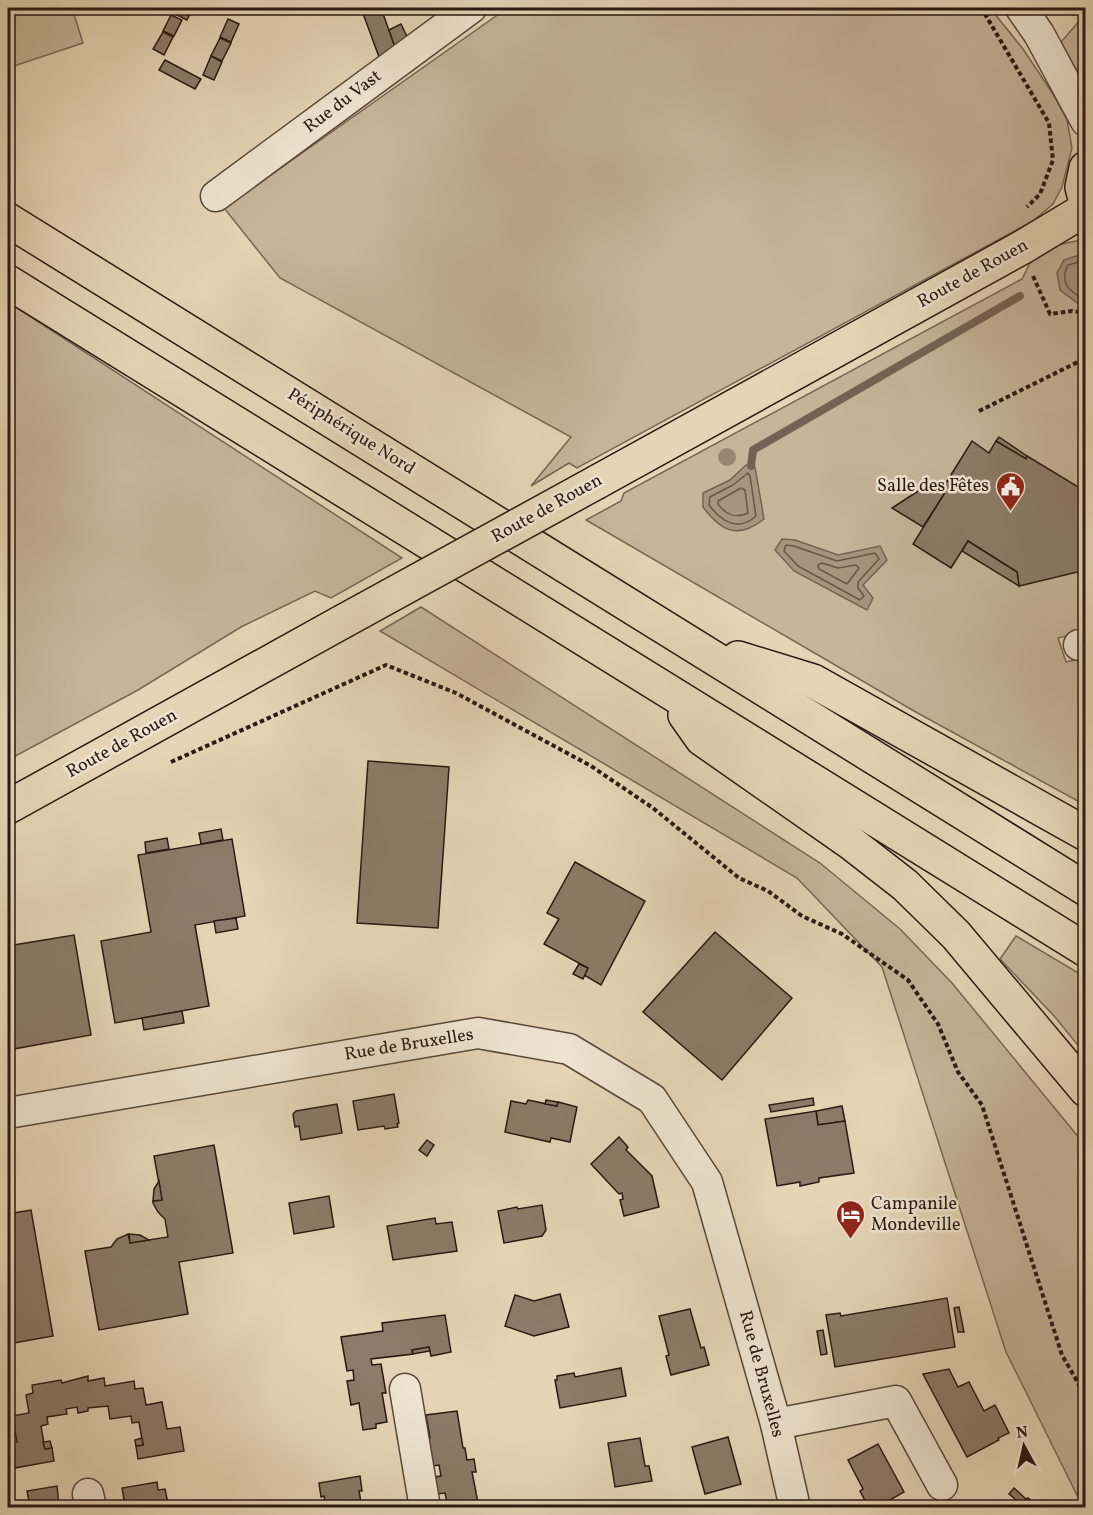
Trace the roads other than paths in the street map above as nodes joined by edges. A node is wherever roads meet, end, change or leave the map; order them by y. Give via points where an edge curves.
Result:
1 (471, 8) edge
2 (1021, 8) edge
3 (1086, 121) edge
4 (1086, 168) edge
5 (216, 196) dead end
6 (1086, 202) edge
7 (1086, 209) edge
8 (8, 220) edge
9 (8, 282) edge
10 (694, 645) junction
11 (668, 692) junction
12 (8, 807) edge
13 (1086, 834) edge
14 (1030, 853) junction
15 (1086, 869) edge
16 (1086, 889) edge
17 (1086, 950) edge
18 (1086, 1090) edge
19 (8, 1113) edge
20 (405, 1389) dead end
21 (776, 1424) junction
22 (942, 1485) dead end
23 (425, 1508) edge
24 (795, 1508) edge

1 - 5 street, Rue du Vast
2 - 3 street via 1040,34
4 - 6 main road via 1082,187
7 - 12 main road, Route de Rouen, bridge
8 - 10 main road, Périphérique Nord
9 - 11 main road
10 - 13 main road via 813,681
10 - 14 main road
11 - 17 main road
11 - 18 main road via 702,738 881,865 941,920
14 - 15 main road via 1069,859
14 - 16 main road
19 - 21 street, Rue de Bruxelles via 478,1033 569,1049 651,1099 707,1182
20 - 23 street
21 - 22 street via 896,1401
21 - 24 street, Rue de Bruxelles

